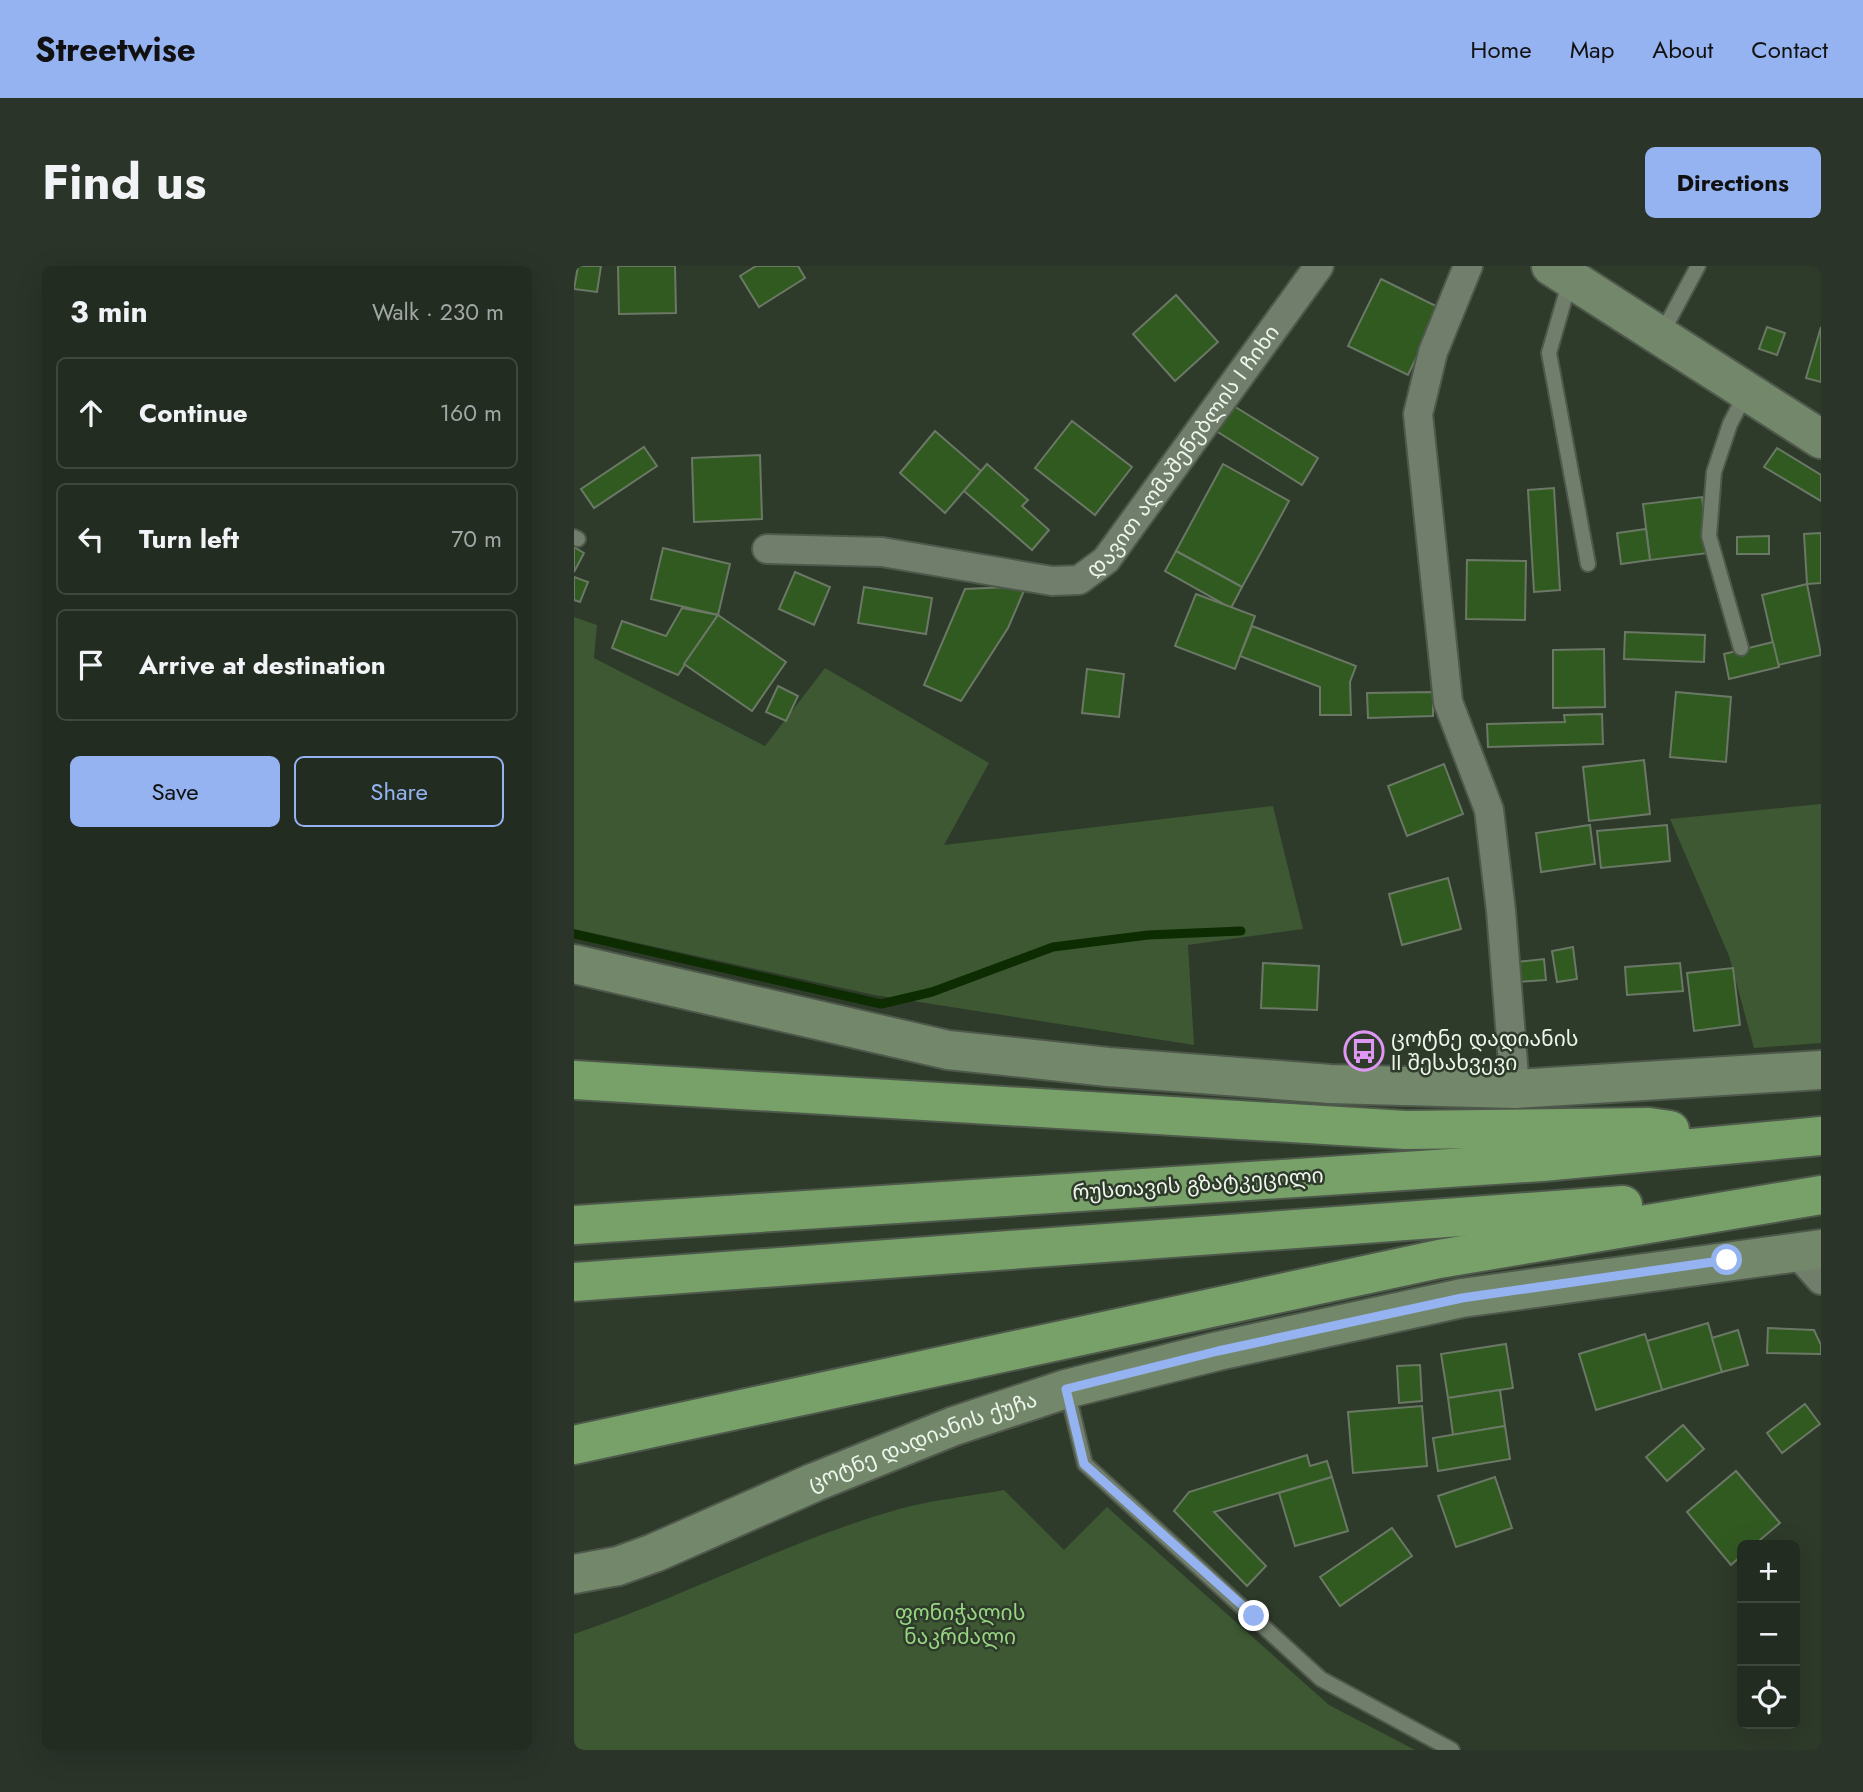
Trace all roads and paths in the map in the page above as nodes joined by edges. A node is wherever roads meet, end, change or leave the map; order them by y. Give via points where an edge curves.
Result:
1 (1319, 266) edge
2 (1468, 266) edge
3 (1698, 266) edge
4 (1560, 272) edge
5 (1661, 337) junction
6 (1746, 391) junction
7 (1821, 439) edge
8 (767, 549) dead end
9 (1588, 564) dead end
10 (1741, 648) dead end
11 (574, 964) edge
12 (1821, 1070) edge
13 (574, 1080) edge
14 (1514, 1088) junction
15 (1821, 1136) edge
16 (1759, 1141) junction
17 (1821, 1195) edge
18 (574, 1225) edge
19 (1808, 1250) edge
20 (1821, 1280) edge
21 (574, 1282) edge
22 (1066, 1389) junction
23 (574, 1445) edge
24 (574, 1574) edge
25 (1452, 1750) edge

1 - 8 street, დავით აღმაშენებლის I ჩიხი via 1106,560 1079,580 1052,581 882,552
2 - 14 street via 1433,352 1418,414 1448,702 1489,810
3 - 5 lane
4 - 5 street
4 - 9 lane via 1549,353
5 - 6 street
6 - 7 street
6 - 10 lane via 1714,472 1709,536
11 - 14 street via 948,1050 1330,1084
12 - 14 street
13 - 16 highway via 1406,1130 1649,1127
15 - 16 highway, რუსთავის გზატკეცილი
16 - 18 highway, რუსთავის გზატკეცილი via 1542,1162
17 - 21 highway via 1663,1202
17 - 23 highway via 1439,1259
19 - 20 street
19 - 22 street, ცოტნე დადიანის ქუჩა via 1462,1298
22 - 24 street, ცოტნე დადიანის ქუჩა via 954,1426 654,1553
22 - 25 lane via 1084,1464 1321,1679

